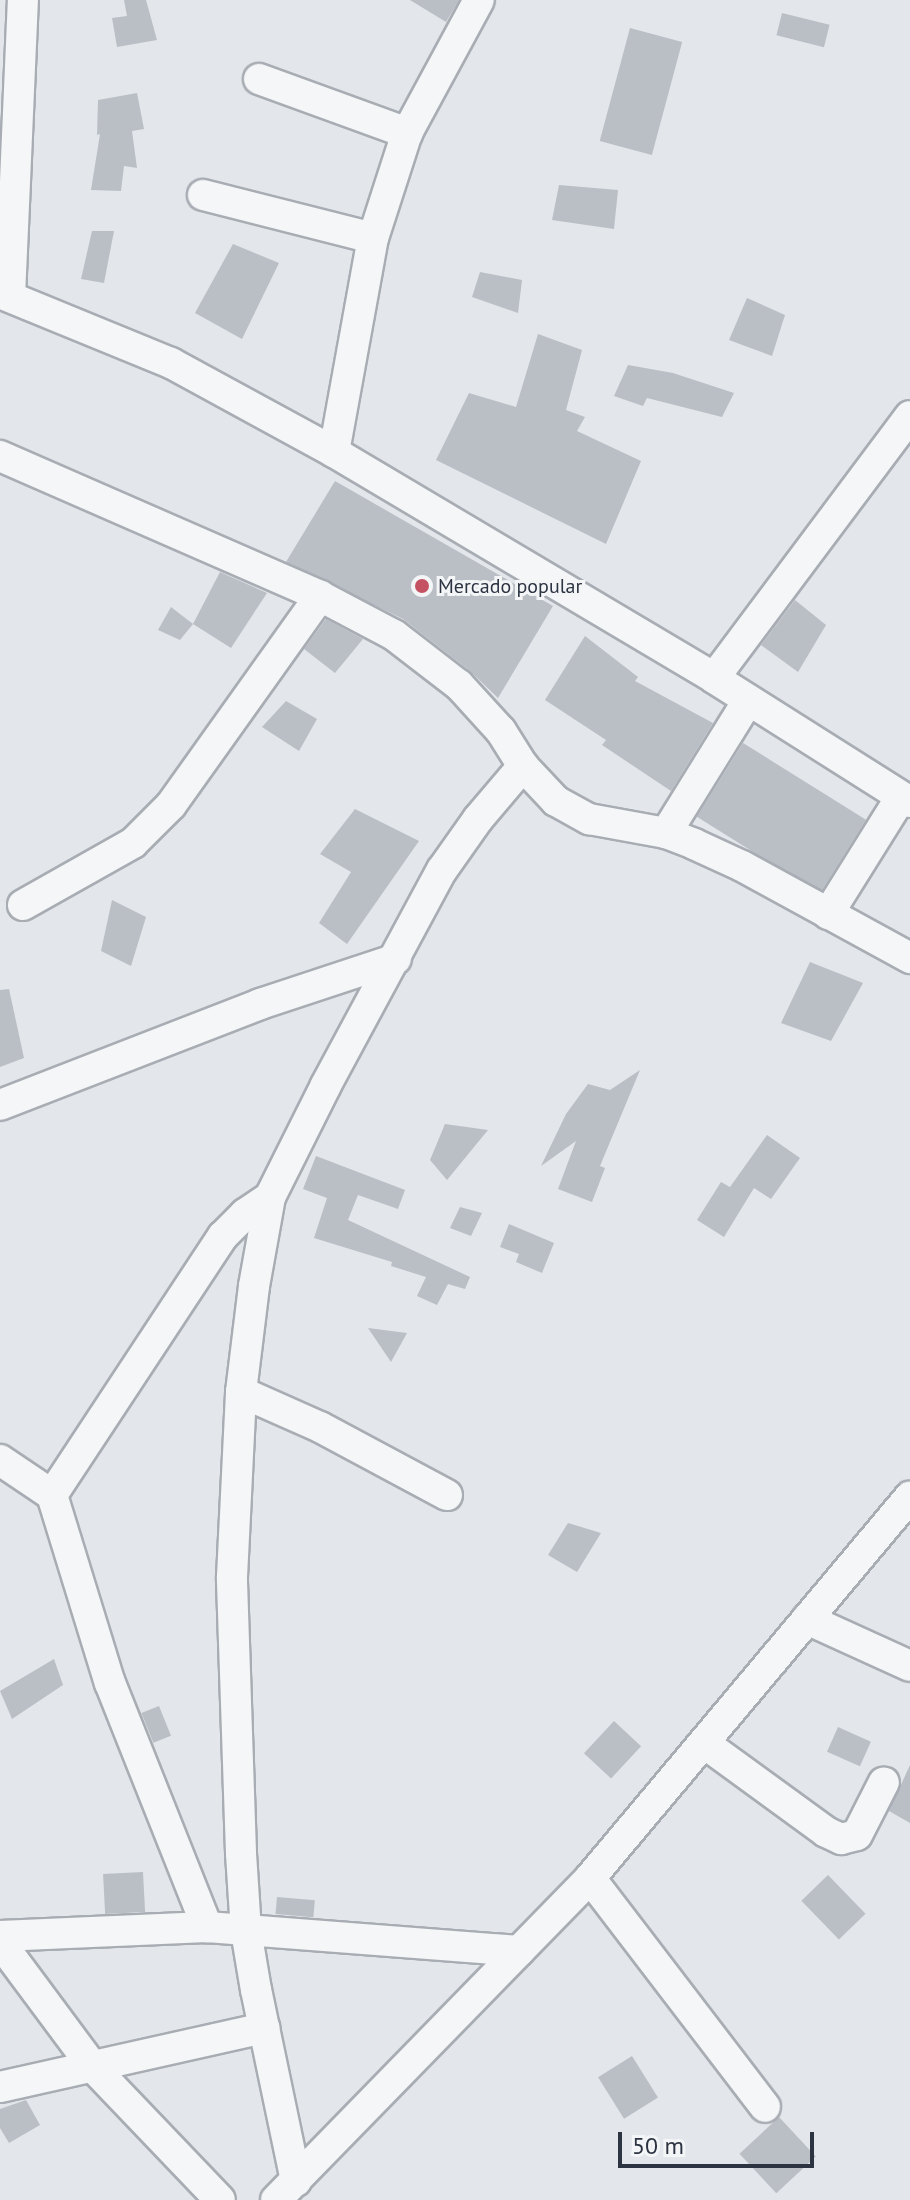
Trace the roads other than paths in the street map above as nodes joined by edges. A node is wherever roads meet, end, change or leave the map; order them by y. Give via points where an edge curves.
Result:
1 (23, 0) edge
2 (479, 0) edge
3 (259, 79) dead end
4 (407, 133) junction
5 (203, 195) dead end
6 (373, 238) junction
7 (5, 295) edge
8 (910, 416) edge
9 (334, 452) junction
10 (0, 456) edge
11 (320, 596) junction
12 (714, 678) junction
13 (748, 701) junction
14 (523, 766) junction
15 (906, 800) edge
16 (666, 833) junction
17 (23, 905) dead end
18 (828, 914) junction
19 (910, 958) edge
20 (396, 959) junction
21 (0, 1105) edge
22 (270, 1197) junction
23 (241, 1392) junction
24 (0, 1460) edge
25 (52, 1495) junction
26 (447, 1495) dead end
27 (910, 1497) edge
28 (807, 1619) junction
29 (910, 1666) edge
30 (704, 1743) junction
31 (884, 1782) dead end
32 (590, 1878) junction
33 (207, 1927) junction
34 (246, 1931) junction
35 (0, 1939) edge
36 (519, 1951) junction
37 (264, 2028) junction
38 (92, 2066) junction
39 (0, 2087) edge
40 (765, 2107) dead end
41 (281, 2195) edge
42 (220, 2200) edge

1 - 7 street
2 - 4 street
3 - 4 street
4 - 6 street
5 - 6 street
6 - 9 street
7 - 9 street via 171,363
8 - 12 street
9 - 12 street
10 - 11 street
11 - 14 street via 394,635 459,685 501,731
11 - 17 street via 171,805 133,843
12 - 13 street
13 - 15 street
13 - 16 street
14 - 16 street via 556,801 589,819
14 - 20 street via 442,870
15 - 18 street
16 - 18 street via 742,866
18 - 19 street
20 - 21 street via 260,1004
20 - 22 street
22 - 23 street
22 - 25 street via 223,1236
23 - 26 street via 320,1427
23 - 34 street via 232,1577
24 - 25 street
25 - 33 street via 110,1683
27 - 28 street
28 - 29 street
28 - 30 street
30 - 31 street via 841,1839 857,1835
30 - 32 street
32 - 36 street
32 - 40 street
33 - 34 street
33 - 35 street
34 - 36 street
34 - 37 street
35 - 38 street
36 - 41 street
37 - 38 street
37 - 41 street
38 - 39 street
38 - 42 street

